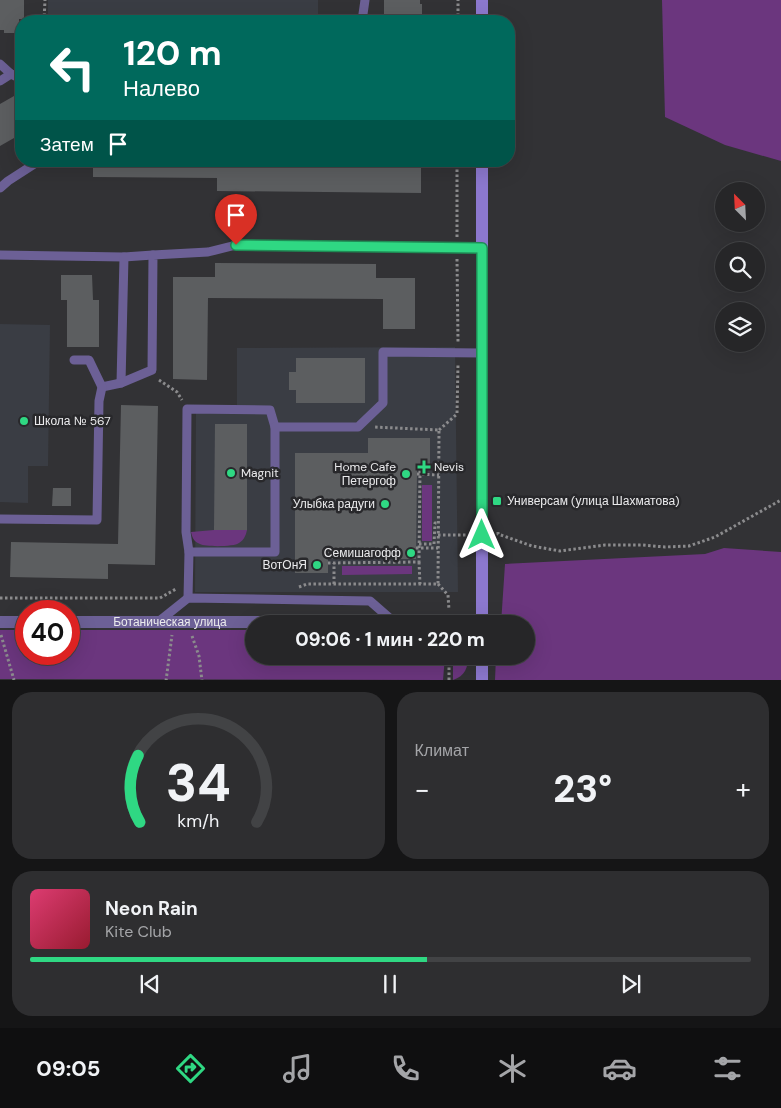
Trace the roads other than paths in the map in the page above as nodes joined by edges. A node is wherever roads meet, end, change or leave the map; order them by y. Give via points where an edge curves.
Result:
1 (365, 0) edge
2 (482, 0) edge
3 (363, 15) edge
4 (482, 15) edge
5 (0, 64) edge
6 (11, 74) junction
7 (15, 76) edge
8 (0, 81) edge
9 (30, 167) edge
10 (482, 167) edge
11 (0, 188) edge
12 (482, 248) junction
13 (153, 254) junction
14 (0, 256) edge
15 (124, 257) junction
16 (482, 353) junction
17 (74, 360) dead end
18 (121, 382) junction
19 (102, 388) junction
20 (275, 426) junction
21 (0, 520) edge
22 (190, 552) junction
23 (188, 598) junction
24 (386, 615) edge
25 (482, 615) edge
26 (0, 622) edge
27 (15, 622) edge
28 (80, 622) edge
29 (158, 622) junction
30 (245, 622) edge
31 (482, 665) edge
32 (482, 680) edge

1 - 3 lane
2 - 4 street
5 - 6 lane
6 - 7 lane
6 - 8 lane
9 - 11 lane
10 - 12 street
12 - 13 lane via 236,245 208,252
12 - 16 street
13 - 15 lane
13 - 18 lane via 152,370
14 - 15 lane
15 - 18 lane
16 - 20 lane via 383,352 383,403 358,427
16 - 25 street
17 - 19 lane via 89,360
18 - 19 lane
19 - 21 lane via 96,520
20 - 22 lane via 275,552
20 - 22 lane via 270,410 187,409 186,532
22 - 23 lane
23 - 24 lane via 370,601
23 - 29 lane
26 - 27 street
28 - 29 street, Ботаническая улица
29 - 30 street, Ботаническая улица
31 - 32 street

